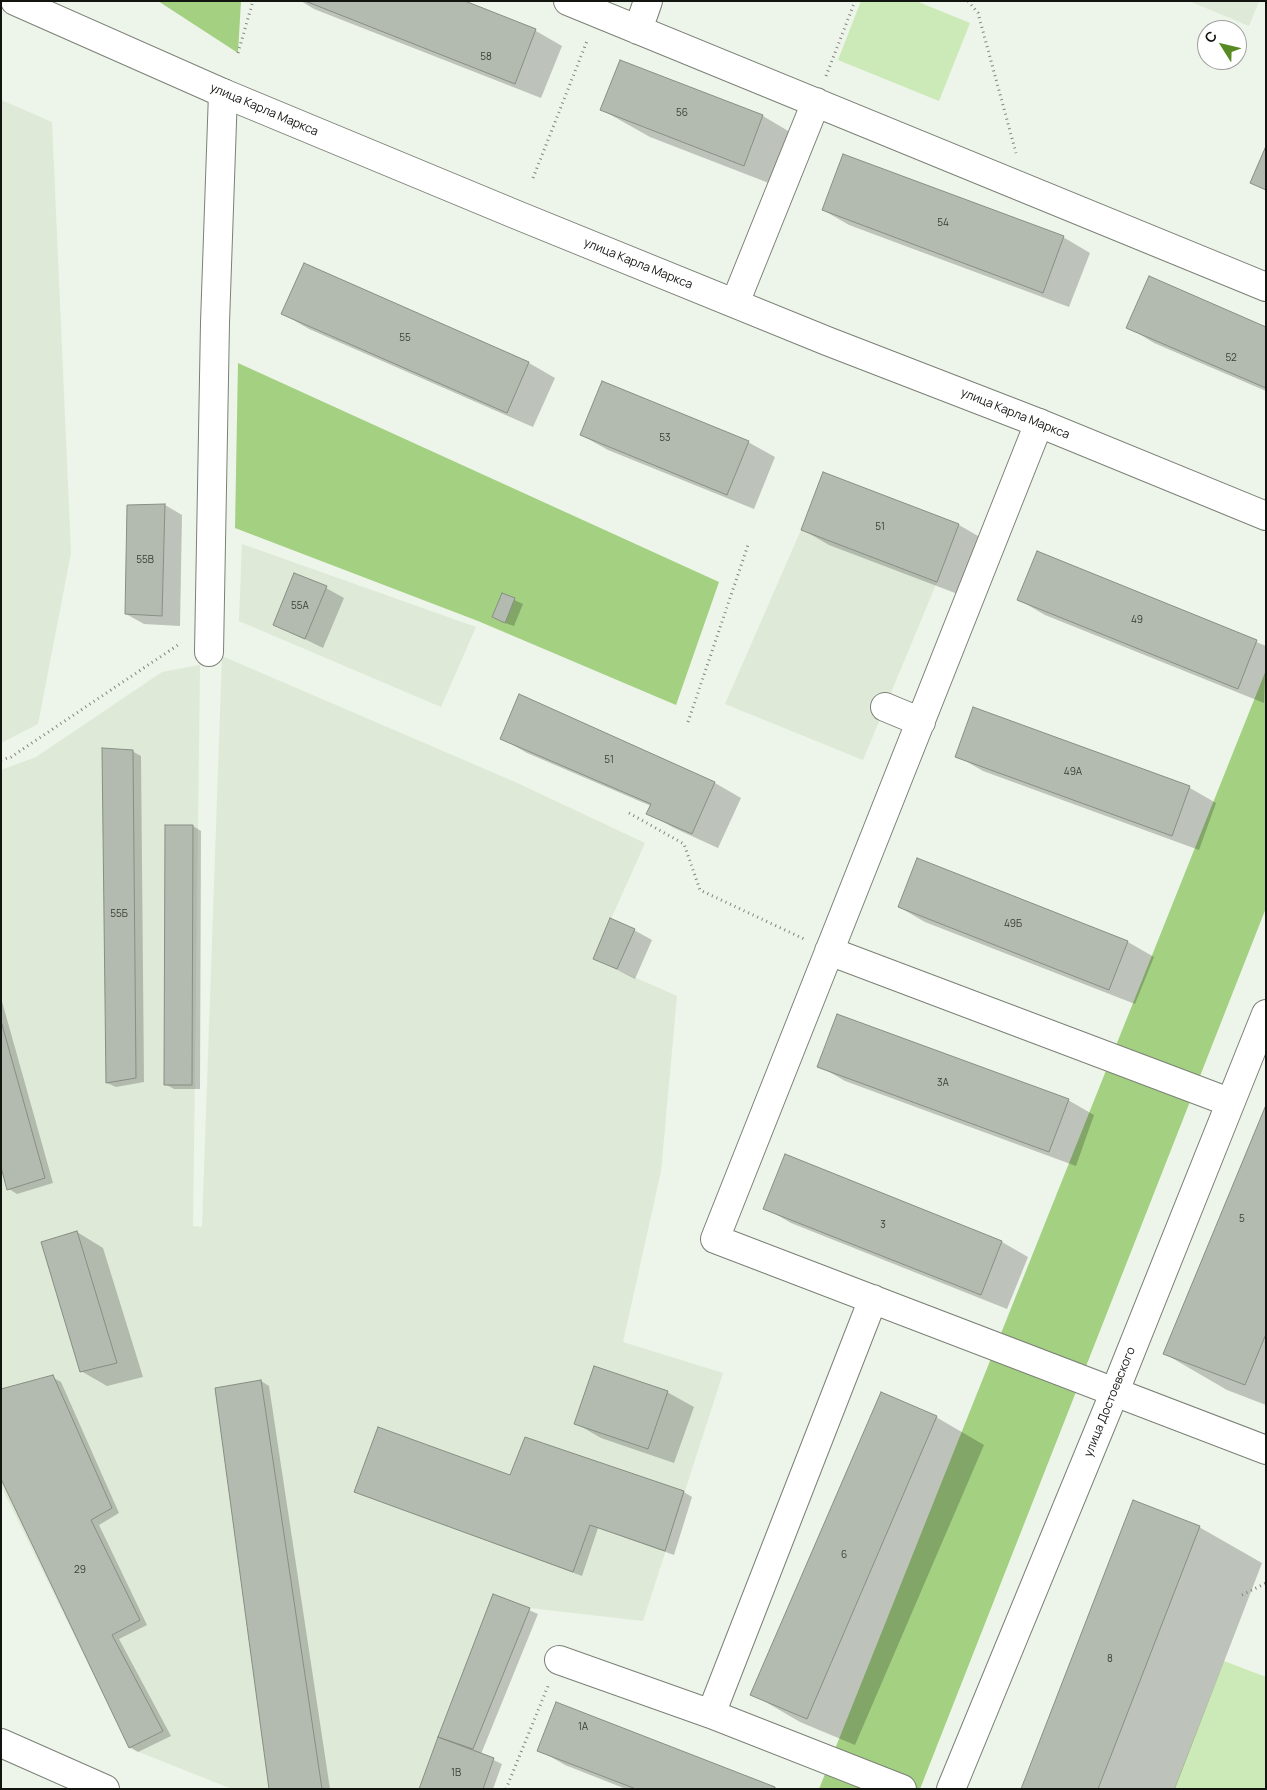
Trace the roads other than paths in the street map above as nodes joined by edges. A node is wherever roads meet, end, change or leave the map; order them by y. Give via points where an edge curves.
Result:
1 (15, 1) edge
2 (568, 1) edge
3 (648, 1) edge
4 (638, 30) junction
5 (223, 93) junction
6 (816, 102) junction
7 (1266, 286) edge
8 (735, 303) junction
9 (1040, 423) junction
10 (1266, 516) edge
11 (209, 652) dead end
12 (885, 707) dead end
13 (921, 722) junction
14 (829, 951) junction
15 (1266, 1014) edge
16 (1229, 1102) junction
17 (873, 1299) junction
18 (1115, 1391) junction
19 (1266, 1450) edge
20 (558, 1660) road end
21 (711, 1714) junction
22 (1, 1743) edge
23 (105, 1789) edge
24 (902, 1789) edge
25 (951, 1789) edge

1 - 5 main road, улица Карла Маркса
2 - 4 main road
3 - 4 main road
4 - 6 main road
5 - 8 main road, улица Карла Маркса
5 - 11 main road
6 - 7 main road
6 - 8 main road
8 - 9 main road, улица Карла Маркса
9 - 10 main road, улица Карла Маркса
9 - 13 main road
12 - 13 main road
13 - 14 main road
14 - 16 main road
14 - 17 main road via 715,1238
15 - 16 main road, улица Достоевского
16 - 18 main road, улица Достоевского
17 - 18 main road
17 - 21 main road
18 - 19 main road
18 - 25 main road, улица Достоевского
20 - 21 main road
21 - 24 main road
22 - 23 main road

